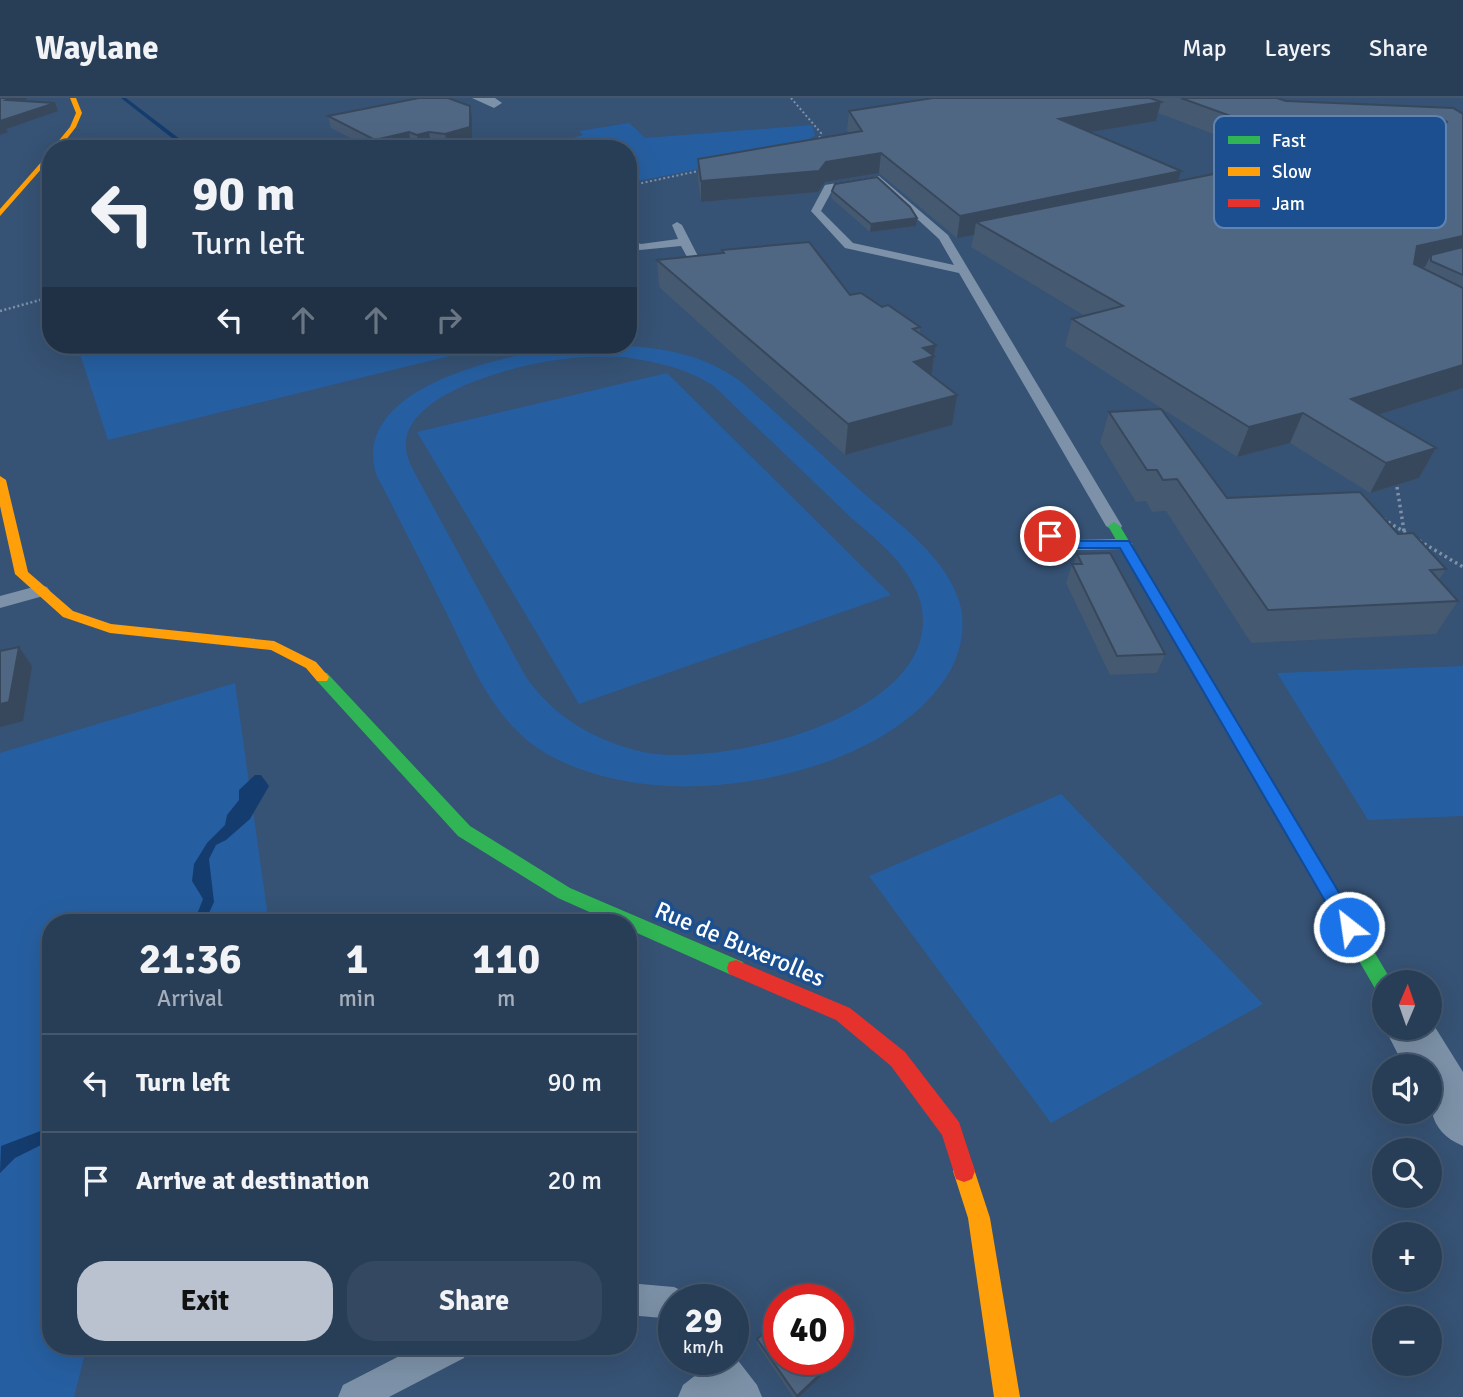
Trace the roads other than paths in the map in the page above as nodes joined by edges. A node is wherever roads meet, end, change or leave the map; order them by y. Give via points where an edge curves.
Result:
1 (73, 98) edge
2 (62, 140) edge
3 (42, 164) edge
4 (0, 215) edge
5 (677, 225) dead end
6 (685, 242) junction
7 (962, 243) edge
8 (637, 246) edge
9 (949, 246) junction
10 (695, 262) edge
11 (963, 270) junction
12 (0, 480) edge
13 (1114, 526) joint
14 (1050, 536) dead end
15 (1124, 544) junction
16 (41, 591) junction
17 (0, 602) edge
18 (612, 914) edge
19 (637, 925) edge
20 (1375, 970) edge
21 (1416, 1040) edge
22 (1463, 1120) edge
23 (637, 1300) edge
24 (658, 1302) edge
25 (435, 1355) edge
26 (730, 1377) edge
27 (355, 1397) edge
28 (695, 1397) edge
29 (1007, 1397) edge

1 - 2 street via 79,113
3 - 4 street
5 - 6 lane
6 - 8 lane
6 - 10 lane
7 - 9 lane
9 - 11 lane
9 - 11 lane via 879,179 829,187 816,211 849,246
11 - 13 lane
12 - 16 street, Rue de Buxerolles via 22,574
13 - 15 street
14 - 15 lane via 1071,545
15 - 20 street
16 - 17 lane
16 - 18 street, Rue de Buxerolles via 68,614 110,628 274,646 311,665 464,831 564,893
19 - 29 street, Rue de Buxerolles via 843,1014 898,1059 951,1129 979,1218
21 - 22 street
23 - 24 lane
25 - 27 lane
26 - 28 lane

